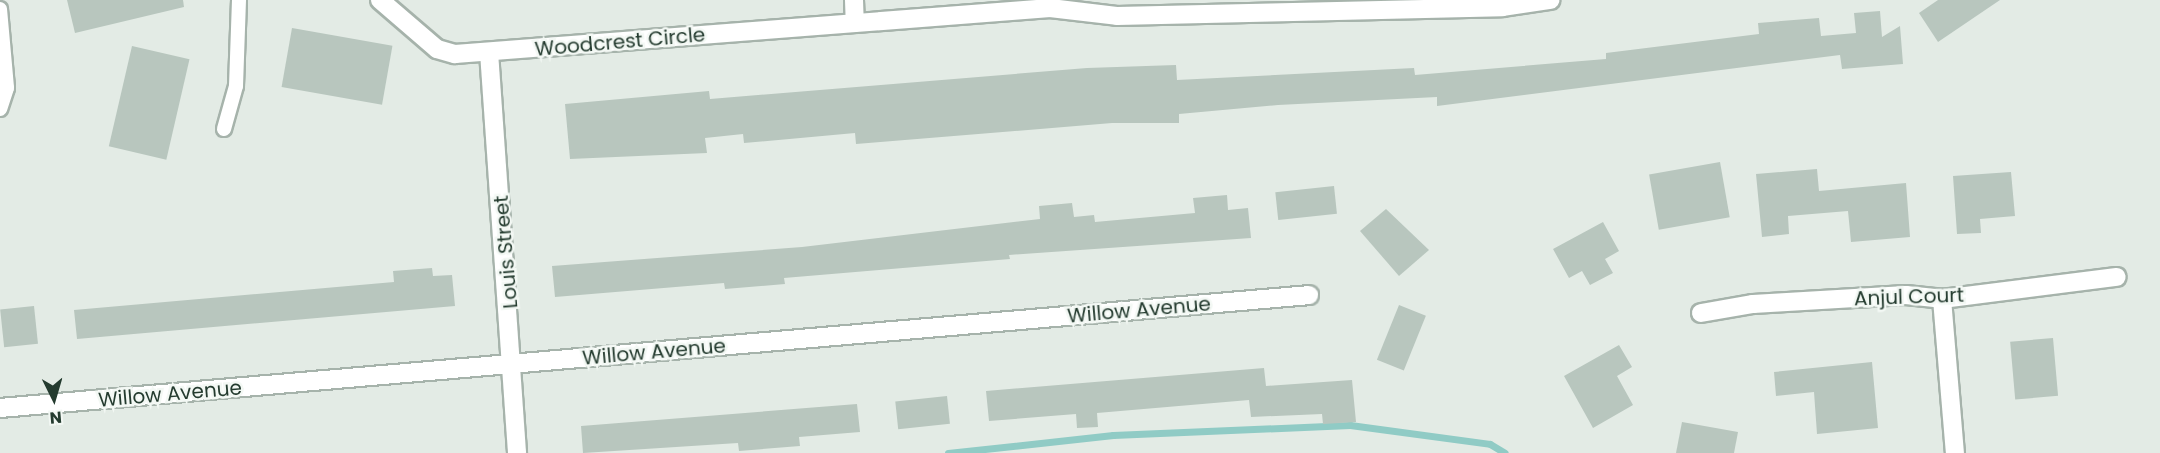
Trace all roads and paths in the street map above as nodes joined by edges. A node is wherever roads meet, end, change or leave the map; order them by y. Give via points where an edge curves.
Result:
1 (238, 0) edge
2 (380, 0) edge
3 (854, 0) edge
4 (1550, 0) edge
5 (1050, 4) edge
6 (0, 9) edge
7 (855, 23) junction
8 (489, 52) junction
9 (0, 109) edge
10 (224, 129) dead end
11 (2117, 277) dead end
12 (1309, 294) dead end
13 (1942, 299) junction
14 (1701, 313) dead end
15 (515, 365) junction
16 (0, 408) edge
17 (517, 453) edge
18 (1955, 453) edge

1 - 10 lane via 236,86
2 - 8 street, Woodcrest Circle via 437,49 455,54
3 - 7 street
4 - 5 street, Woodcrest Circle via 1502,7 1117,16
5 - 7 street, Woodcrest Circle
6 - 9 lane via 7,88
7 - 8 street, Woodcrest Circle
8 - 15 street, Louis Street
11 - 13 street, Anjul Court
12 - 15 street, Willow Avenue
13 - 14 street, Anjul Court via 1906,295 1753,304
13 - 18 street
15 - 16 street, Willow Avenue
15 - 17 street, Louis Street

